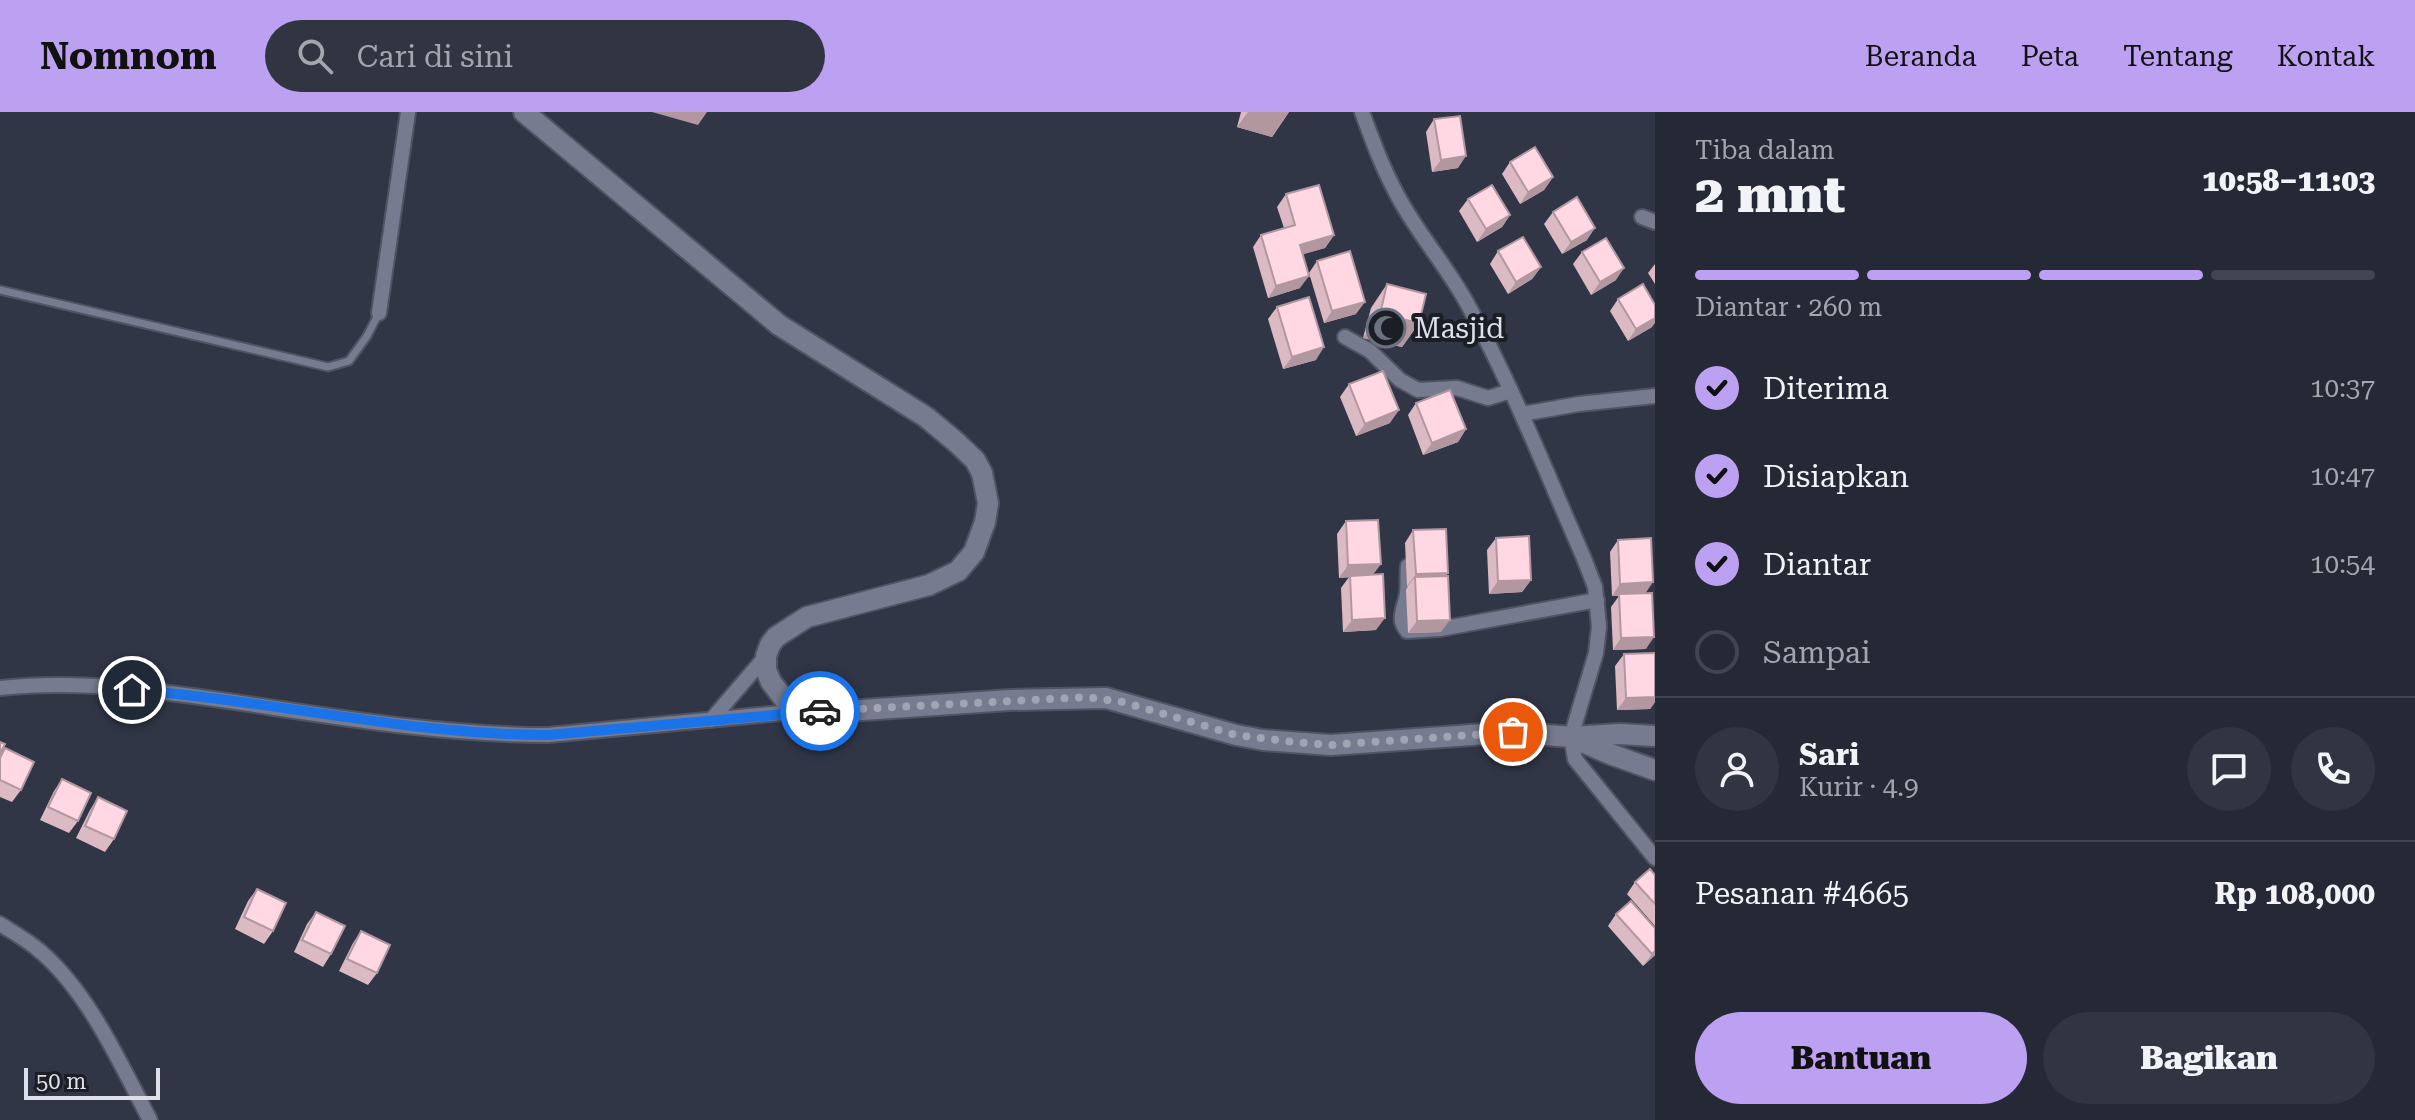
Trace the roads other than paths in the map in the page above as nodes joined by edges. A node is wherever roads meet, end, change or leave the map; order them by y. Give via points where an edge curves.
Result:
1 (408, 112) edge
2 (524, 112) edge
3 (1362, 112) edge
4 (0, 290) edge
5 (379, 313) joint
6 (1345, 337) dead end
7 (1511, 391) junction
8 (1655, 396) edge
9 (1522, 414) junction
10 (1409, 546) dead end
11 (1597, 600) junction
12 (766, 656) junction
13 (0, 688) edge
14 (803, 711) junction
15 (711, 720) junction
16 (1655, 736) edge
17 (1571, 737) junction
18 (1655, 770) edge
19 (1655, 858) edge
20 (0, 924) edge
21 (150, 1120) edge

1 - 5 street
2 - 12 street via 779,325 926,417 975,460 982,473 988,503 985,522 974,552 958,571 929,585 807,617 776,637
3 - 7 street via 1390,182 1449,271
4 - 5 lane via 328,367 349,361
6 - 7 street via 1418,390 1457,388 1488,398
7 - 9 street
8 - 9 street
9 - 11 street
10 - 11 street via 1400,615 1407,631
11 - 17 street via 1596,653
12 - 14 street via 771,682 788,704
12 - 15 street
13 - 15 street via 54,684 151,691 518,735
14 - 15 street
14 - 17 street via 1086,697 1278,741 1331,745 1513,732
16 - 17 street
17 - 18 street
17 - 19 street via 1580,768
20 - 21 street via 42,953 69,982

